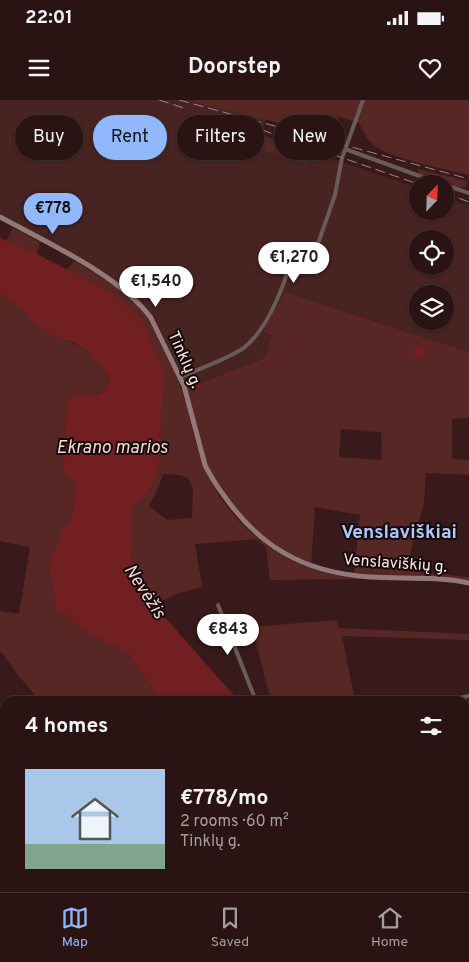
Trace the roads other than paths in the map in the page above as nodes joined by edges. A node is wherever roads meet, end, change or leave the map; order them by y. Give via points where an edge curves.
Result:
1 (363, 100) edge
2 (345, 149) joint
3 (341, 160) edge
4 (418, 175) edge
5 (454, 188) edge
6 (469, 193) edge
7 (0, 217) edge
8 (181, 377) junction
9 (200, 445) joint
10 (469, 583) edge
11 (218, 605) dead end
12 (254, 696) edge

1 - 2 street
2 - 4 street
3 - 8 street via 335,195 313,258 292,258 283,286 259,332 238,352
5 - 6 street
7 - 8 main road, Tinklų g. via 120,287 145,310
8 - 9 main road, Tinklų g.
9 - 10 main road, Venslaviškių g. via 205,465 218,489 250,527 291,558 322,570 345,574
11 - 12 street

